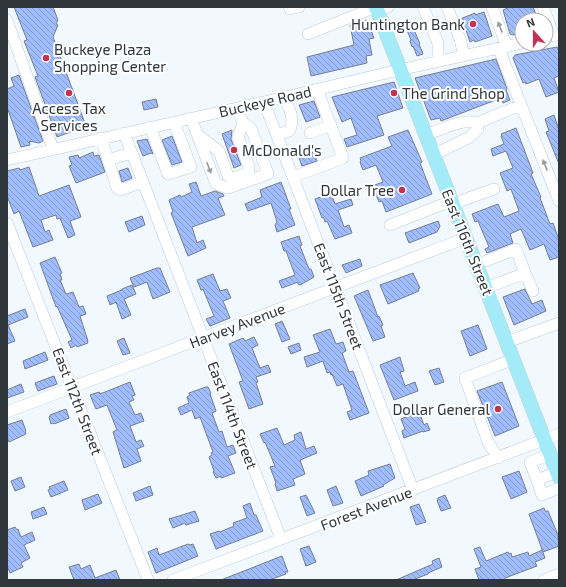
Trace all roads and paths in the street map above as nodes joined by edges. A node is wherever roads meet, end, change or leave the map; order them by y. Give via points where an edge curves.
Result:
1 (288, 7) edge
2 (299, 7) edge
3 (423, 7) edge
4 (492, 7) edge
5 (379, 8) edge
6 (449, 8) edge
7 (7, 20) edge
8 (308, 34) dead end
9 (514, 45) edge
10 (503, 48) junction
11 (464, 56) junction
12 (438, 61) junction
13 (400, 70) junction
14 (316, 89) junction
15 (284, 97) junction
16 (264, 102) junction
17 (521, 105) junction
18 (237, 108) junction
19 (191, 118) junction
20 (174, 122) junction
21 (243, 123) junction
22 (477, 123) junction
23 (330, 125) junction
24 (150, 127) junction
25 (124, 133) junction
26 (276, 133) junction
27 (310, 134) dead end
28 (197, 135) junction
29 (426, 135) junction
30 (101, 138) junction
31 (53, 149) junction
32 (131, 153) junction
33 (433, 155) junction
34 (7, 160) edge
35 (108, 160) junction
36 (293, 177) junction
37 (143, 182) junction
38 (494, 189) dead end
39 (559, 201) edge
40 (452, 203) junction
41 (7, 222) edge
42 (390, 225) dead end
43 (466, 238) junction
44 (486, 261) dead end
45 (525, 273) junction
46 (336, 288) junction
47 (486, 288) junction
48 (533, 291) dead end
49 (559, 323) edge
50 (204, 338) junction
51 (507, 342) junction
52 (514, 359) junction
53 (73, 388) junction
54 (7, 412) edge
55 (559, 434) edge
56 (545, 440) junction
57 (524, 448) junction
58 (550, 454) junction
59 (498, 458) junction
60 (530, 462) junction
61 (558, 474) edge
62 (537, 480) junction
63 (559, 488) edge
64 (413, 490) junction
65 (281, 540) junction
66 (559, 574) edge
67 (148, 580) edge
68 (173, 580) edge
69 (544, 580) edge

1 - 2 street
3 - 12 street via 438,43
10 -> 4 street
5 - 8 street
5 - 13 main road, East 116th Street
6 - 11 street
7 - 31 street
9 - 10 street, Buckeye Road
10 - 11 street, Buckeye Road
10 - 17 street
11 - 12 street, Buckeye Road
12 - 13 street, Buckeye Road
13 - 14 street, Buckeye Road
13 - 29 main road, East 116th Street
14 - 15 street, Buckeye Road
14 - 23 street
15 - 16 street, Buckeye Road
15 - 26 street via 293,120 292,127 290,131
16 - 18 street, Buckeye Road
16 - 26 street, East 115th Street
17 - 22 street
39 -> 17 street
18 - 19 street, Buckeye Road
18 - 21 street
19 - 20 street, Buckeye Road
19 - 28 street
20 - 24 street, Buckeye Road
20 - 24 street via 191,167 168,174
21 - 28 street via 238,137 249,168 248,173 233,178 228,176 219,152
28 -> 21 street via 216,184 228,188 268,174 251,128
22 - 29 street via 470,120
22 - 33 street via 478,129 470,137
23 - 27 street
23 - 36 street via 343,158
24 - 25 street, Buckeye Road
25 - 30 street, Buckeye Road
25 - 32 street, East 114th Street
26 - 36 street, East 115th Street
29 - 33 main road, East 116th Street
30 - 31 street, Buckeye Road
30 - 35 street
31 - 34 street, Buckeye Road
32 - 35 street
32 - 37 street, East 114th Street
33 - 40 main road, East 116th Street
35 - 37 street via 115,186 120,190
36 - 46 street, East 115th Street
37 - 50 street, East 114th Street
38 - 40 street
40 - 42 street
40 - 43 main road, East 116th Street
41 - 53 street, East 112th Street
43 - 46 street, Harvey Avenue
43 - 47 main road, East 116th Street
44 - 45 street via 516,250
45 - 47 street
45 - 48 street
46 - 50 street, Harvey Avenue
46 - 64 street, East 115th Street
47 - 51 main road, East 116th Street
49 - 51 street
50 - 53 street, Harvey Avenue
50 - 65 street, East 114th Street
51 - 52 main road, East 116th Street
52 - 56 main road, East 116th Street
52 - 59 street via 465,378 488,442
53 - 54 street, Harvey Avenue
53 - 67 street, East 112th Street
55 - 56 street, Forest Avenue
56 - 57 street, Forest Avenue
56 - 58 main road, East 116th Street
57 - 59 street, Forest Avenue
57 - 60 street
58 - 60 street
58 - 61 main road, East 116th Street
59 - 64 street, Forest Avenue
60 - 62 street
61 - 62 street
62 - 63 street via 542,495
64 - 65 street, Forest Avenue
65 - 68 street, Forest Avenue
66 - 69 street

